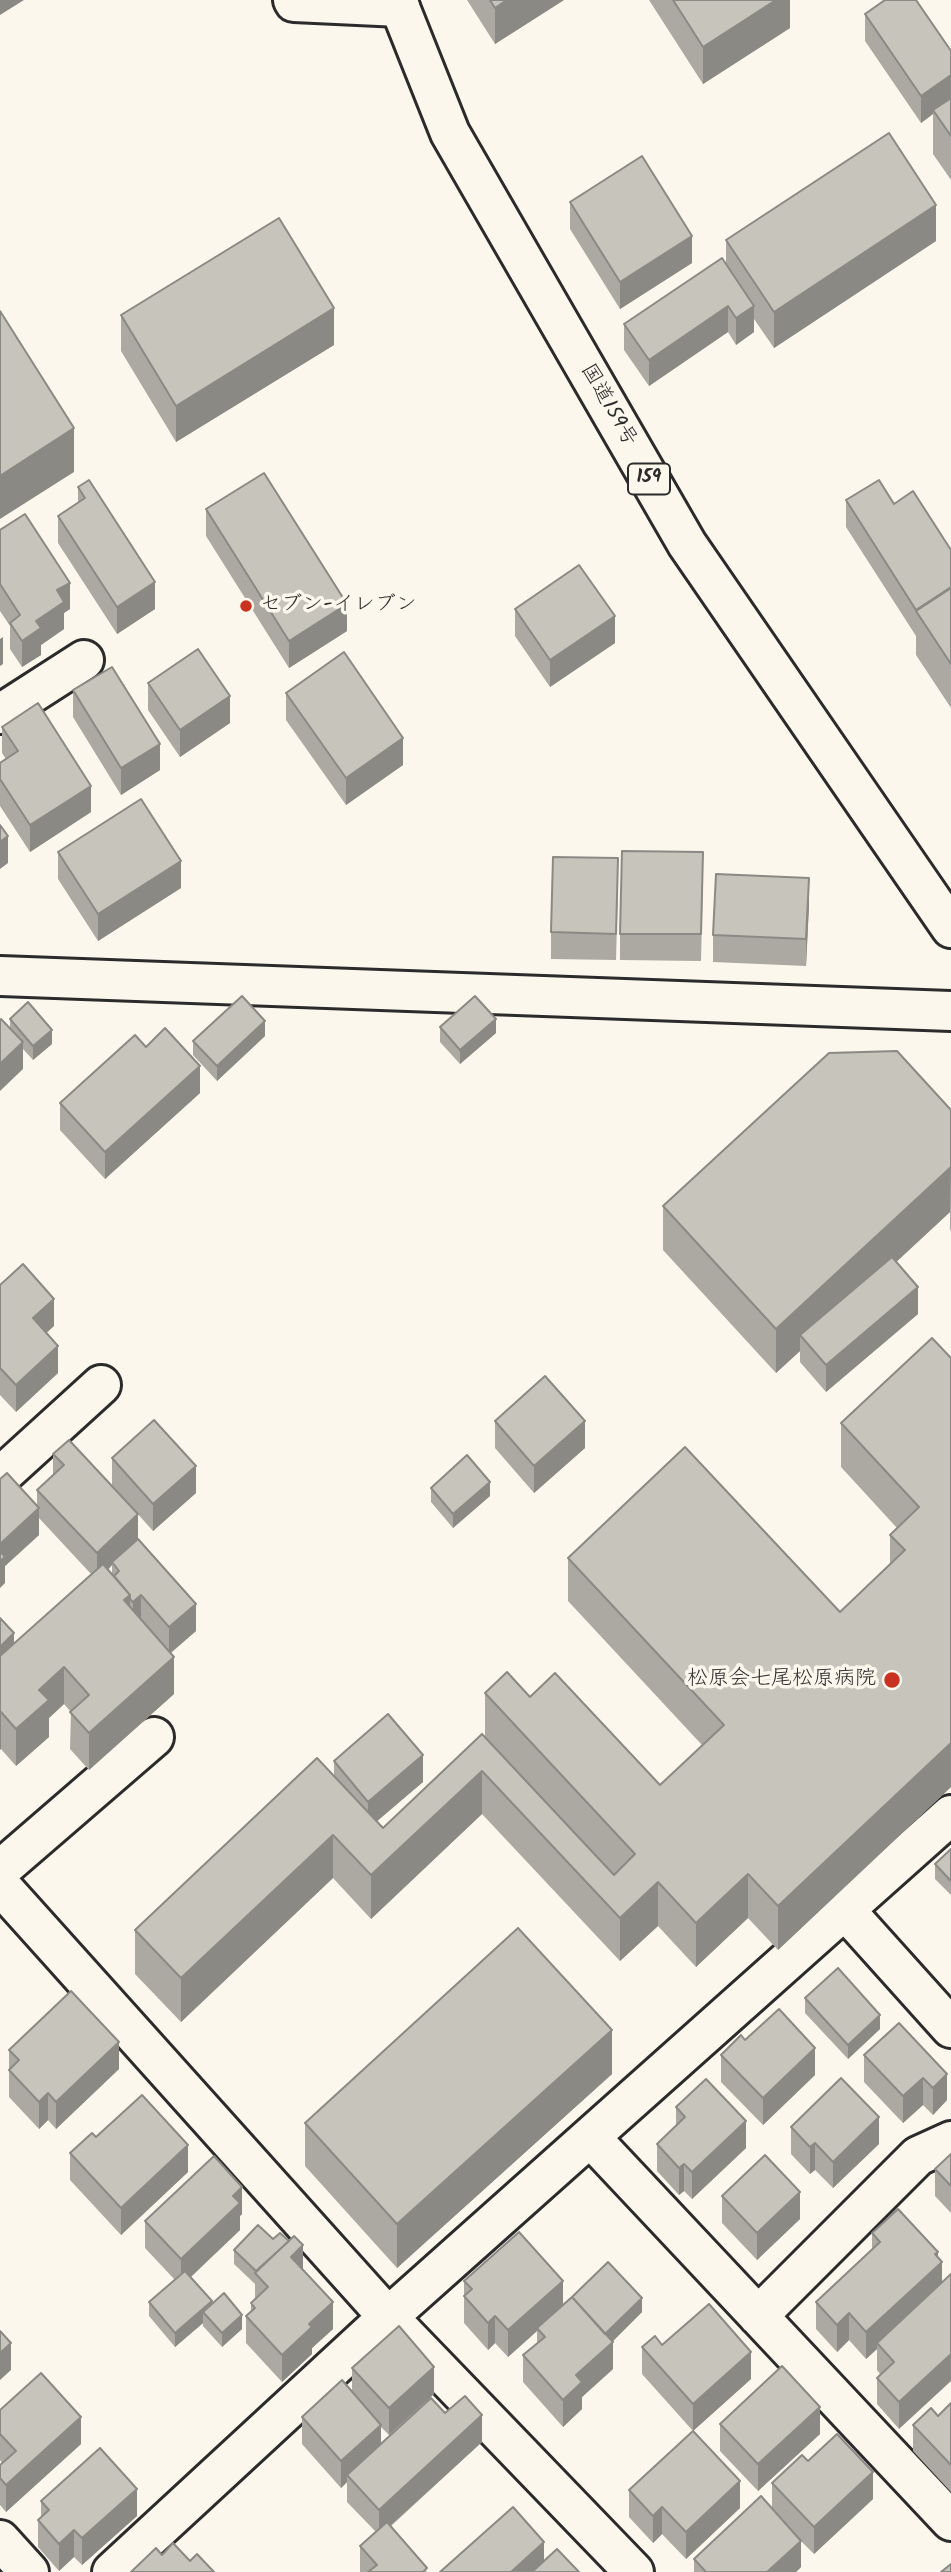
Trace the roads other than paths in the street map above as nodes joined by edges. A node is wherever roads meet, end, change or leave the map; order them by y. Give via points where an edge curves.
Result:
1 (293, 0) edge
2 (398, 3) edge
3 (84, 660) dead end
4 (0, 714) edge
5 (951, 928) edge
6 (0, 976) edge
7 (951, 1011) edge
8 (101, 1385) dead end
9 (0, 1477) edge
10 (154, 1737) dead end
11 (951, 1815) edge
12 (0, 1870) edge
13 (0, 1885) edge
14 (845, 1910) junction
15 (951, 2028) edge
16 (590, 2137) junction
17 (951, 2141) edge
18 (758, 2316) junction
19 (388, 2317) junction
20 (951, 2521) edge
21 (0, 2540) edge
22 (29, 2572) edge
23 (112, 2572) edge
24 (634, 2572) edge

1 - 2 main road
2 - 5 main road, 国道159号 / 159 via 450,133 687,544
3 - 4 main road
6 - 7 main road
8 - 9 main road
10 - 12 main road
11 - 14 main road
13 - 19 main road
14 - 15 main road
14 - 16 main road
16 - 18 main road
16 - 19 main road
17 - 18 main road via 918,2156
18 - 20 main road
19 - 23 main road
19 - 24 main road
21 - 22 main road

